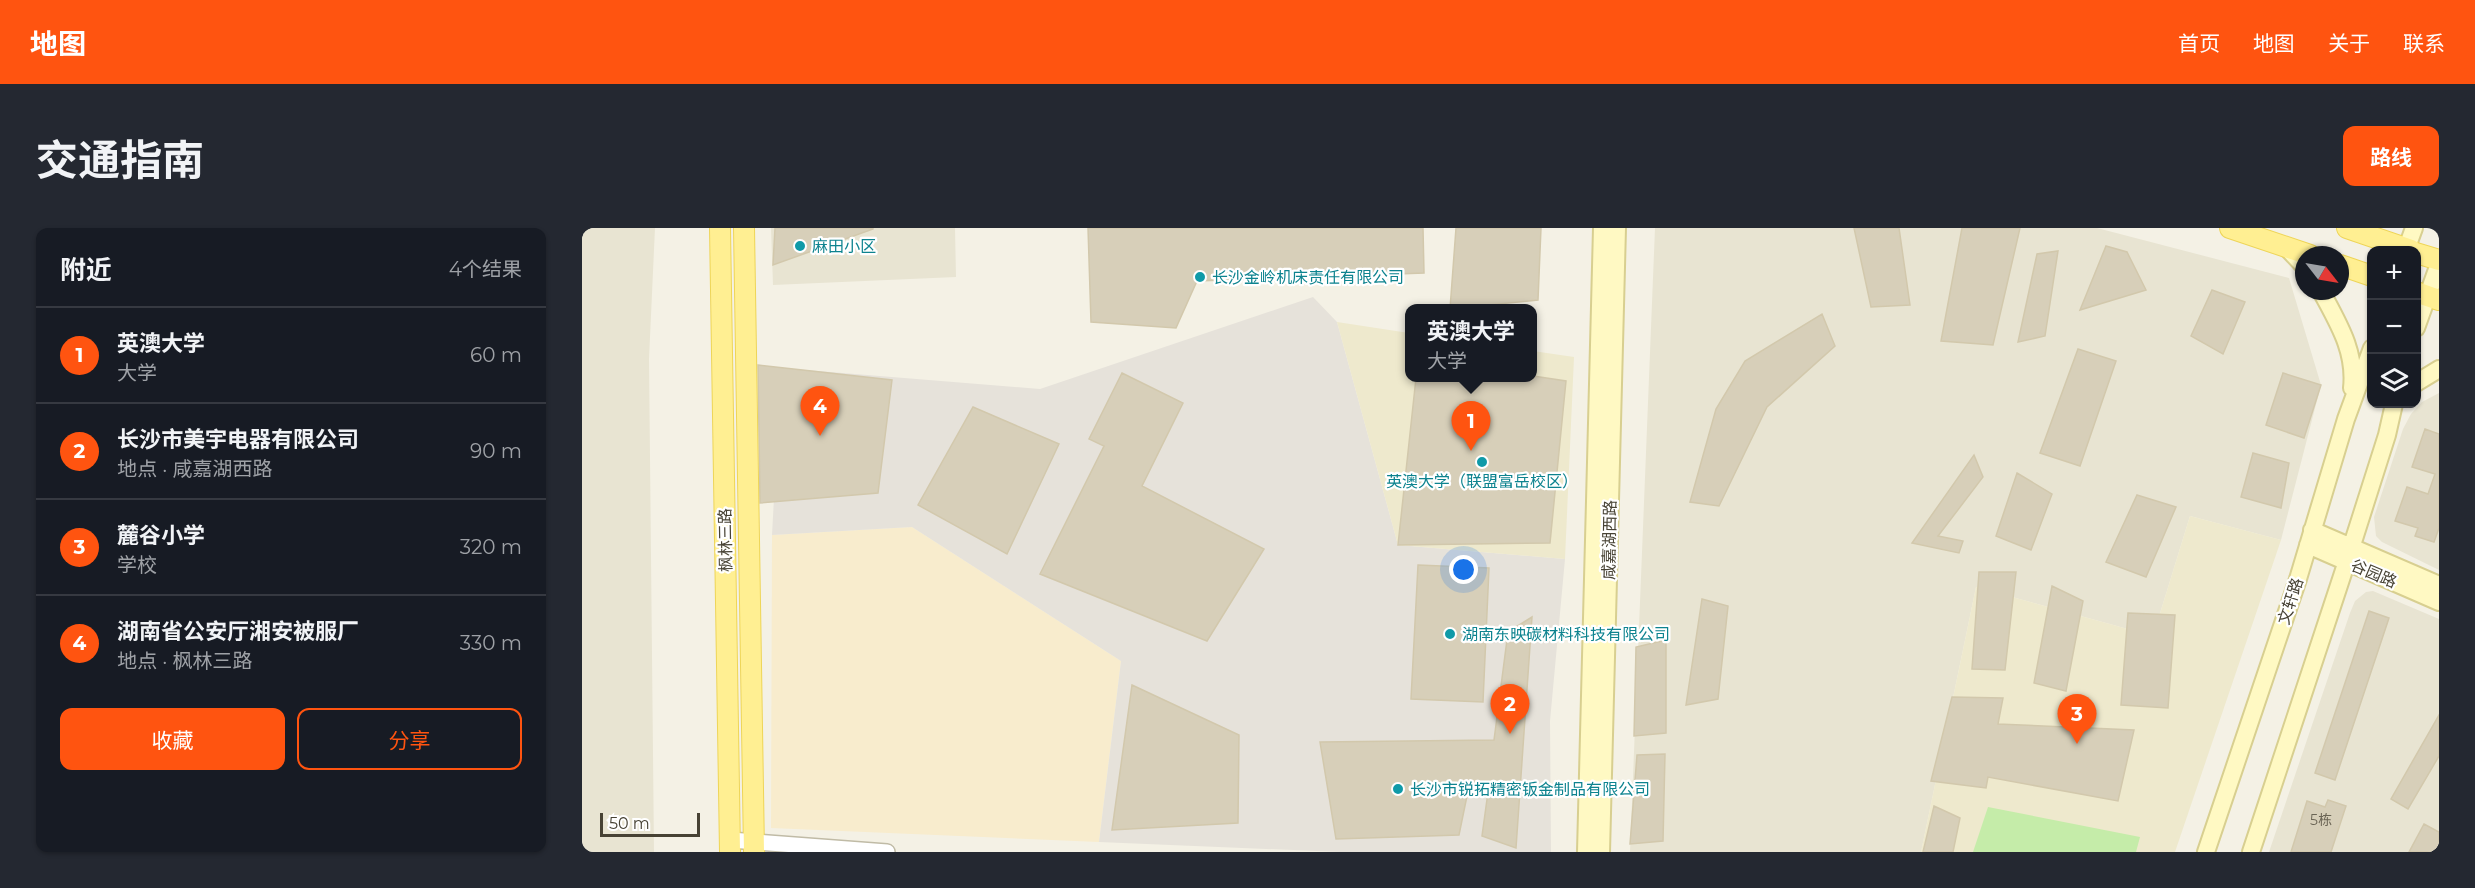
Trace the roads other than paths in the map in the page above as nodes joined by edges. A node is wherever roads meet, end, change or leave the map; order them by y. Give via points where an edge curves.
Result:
1 (720, 228) edge
2 (744, 228) edge
3 (1602, 228) edge
4 (1617, 228) edge
5 (2230, 228) edge
6 (2347, 228) edge
7 (2414, 228) edge
8 (2396, 246) edge
9 (2411, 246) edge
10 (2286, 247) junction
11 (2295, 250) edge
12 (2421, 255) edge
13 (2295, 256) edge
14 (2439, 262) edge
15 (2349, 268) edge
16 (2367, 274) edge
17 (2428, 296) edge
18 (2326, 300) edge
19 (2421, 315) edge
20 (2370, 354) edge
21 (2439, 369) edge
22 (2421, 380) edge
23 (2393, 408) edge
24 (2398, 408) edge
25 (2346, 419) junction
26 (2387, 435) junction
27 (2310, 538) junction
28 (2350, 554) junction
29 (2439, 585) edge
30 (2439, 602) edge
31 (730, 847) edge
32 (758, 849) edge
33 (887, 852) edge
34 (1586, 852) edge
35 (1601, 852) edge
36 (2206, 852) edge
37 (2251, 852) edge

1 - 31 main road, 枫林三路
2 - 32 main road, 枫林三路
3 - 34 main road, 咸嘉湖西路
4 - 35 main road, 咸嘉湖西路
5 - 10 main road
6 - 8 main road
7 - 9 main road
10 - 11 main road
10 - 13 main road
12 - 14 main road
14 - 17 main road
15 - 16 main road
17 - 19 main road
18 - 25 main road via 2351,353 2354,372
20 - 25 main road, 文轩路
21 - 22 main road
23 - 26 main road
24 - 26 main road
25 - 27 main road, 文轩路
26 - 28 main road
27 - 28 main road, 谷园路
27 - 36 main road, 文轩路
28 - 29 main road, 谷园路
28 - 30 main road, 谷园路
28 - 37 main road
31 - 32 street
32 - 33 street

